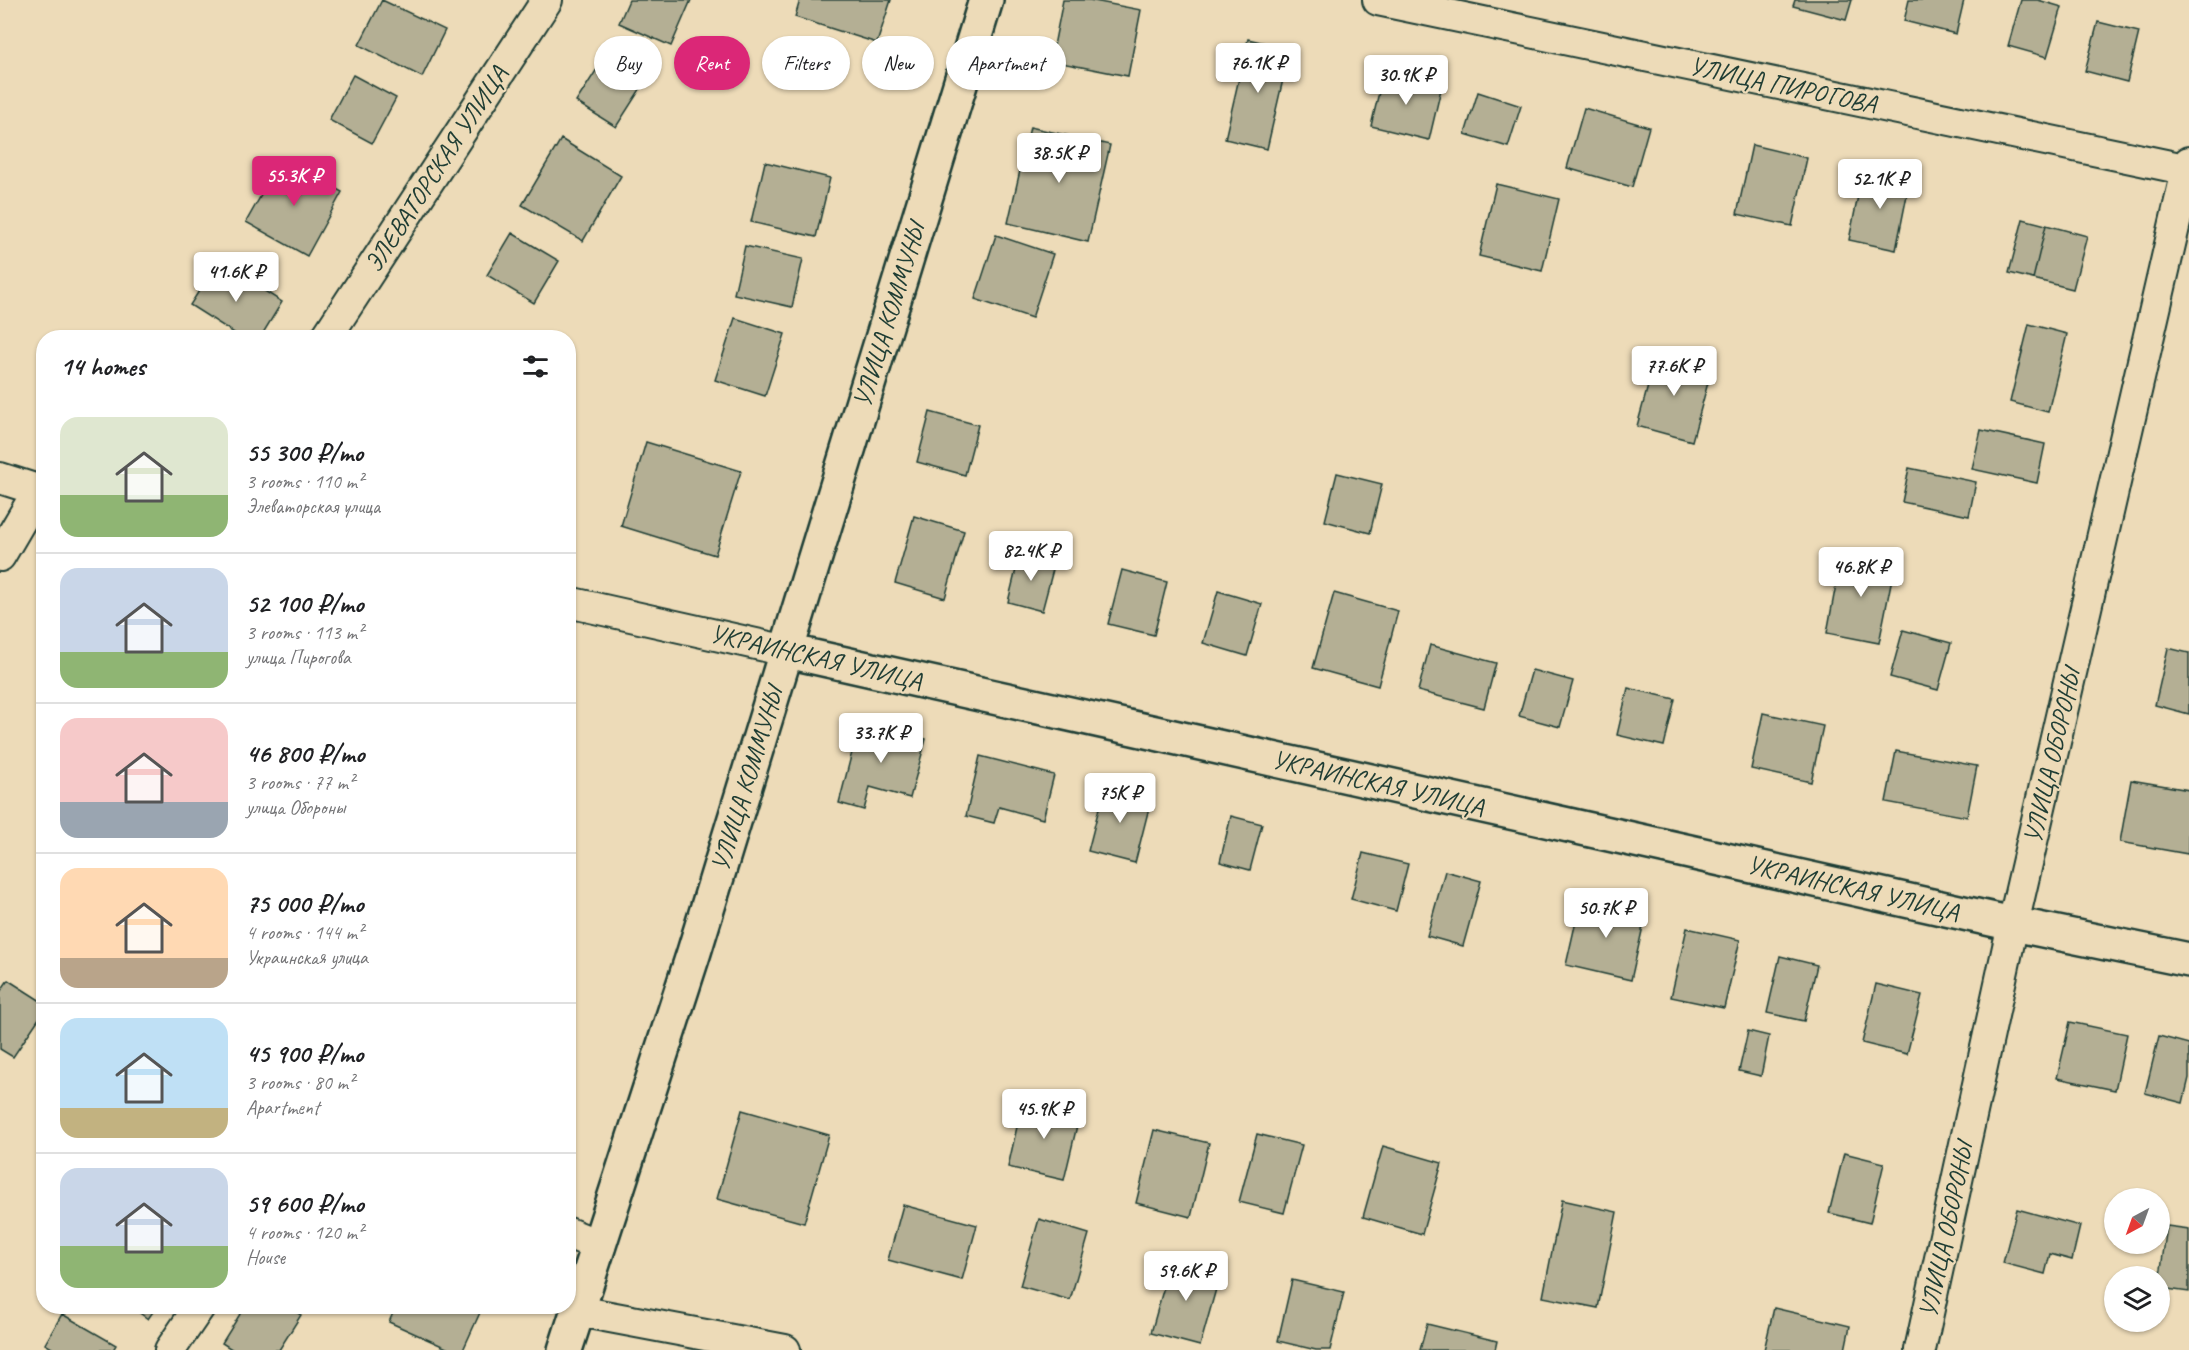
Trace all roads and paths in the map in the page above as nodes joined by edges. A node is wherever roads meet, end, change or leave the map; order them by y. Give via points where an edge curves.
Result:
1 (547, 0) edge
2 (986, 0) edge
3 (1378, 0) edge
4 (2188, 167) edge
5 (331, 330) edge
6 (0, 478) edge
7 (36, 490) edge
8 (36, 500) edge
9 (0, 556) edge
10 (576, 604) edge
11 (787, 651) junction
12 (2013, 924) junction
13 (2189, 960) edge
14 (576, 1236) edge
15 (600, 1246) junction
16 (578, 1311) junction
17 (195, 1314) edge
18 (170, 1350) edge
19 (565, 1350) edge
20 (785, 1350) edge
21 (1920, 1350) edge

1 - 5 street, ЭЛЕВАТОРСКАЯ УЛИЦА
2 - 11 street, УЛИЦА КОММУНЫ
3 - 4 street, УЛИЦА ПИРОГОВА
4 - 12 street, УЛИЦА ОБОРОНЫ
6 - 7 street
8 - 9 street
10 - 11 street, УКРАИНСКАЯ УЛИЦА
11 - 12 street, УКРАИНСКАЯ УЛИЦА
11 - 15 street, УЛИЦА КОММУНЫ
12 - 13 street, УКРАИНСКАЯ УЛИЦА
12 - 21 street, УЛИЦА ОБОРОНЫ
14 - 15 street
15 - 16 street, УЛИЦА КОММУНЫ
16 - 19 street, УЛИЦА КОММУНЫ
16 - 20 street
17 - 18 street

